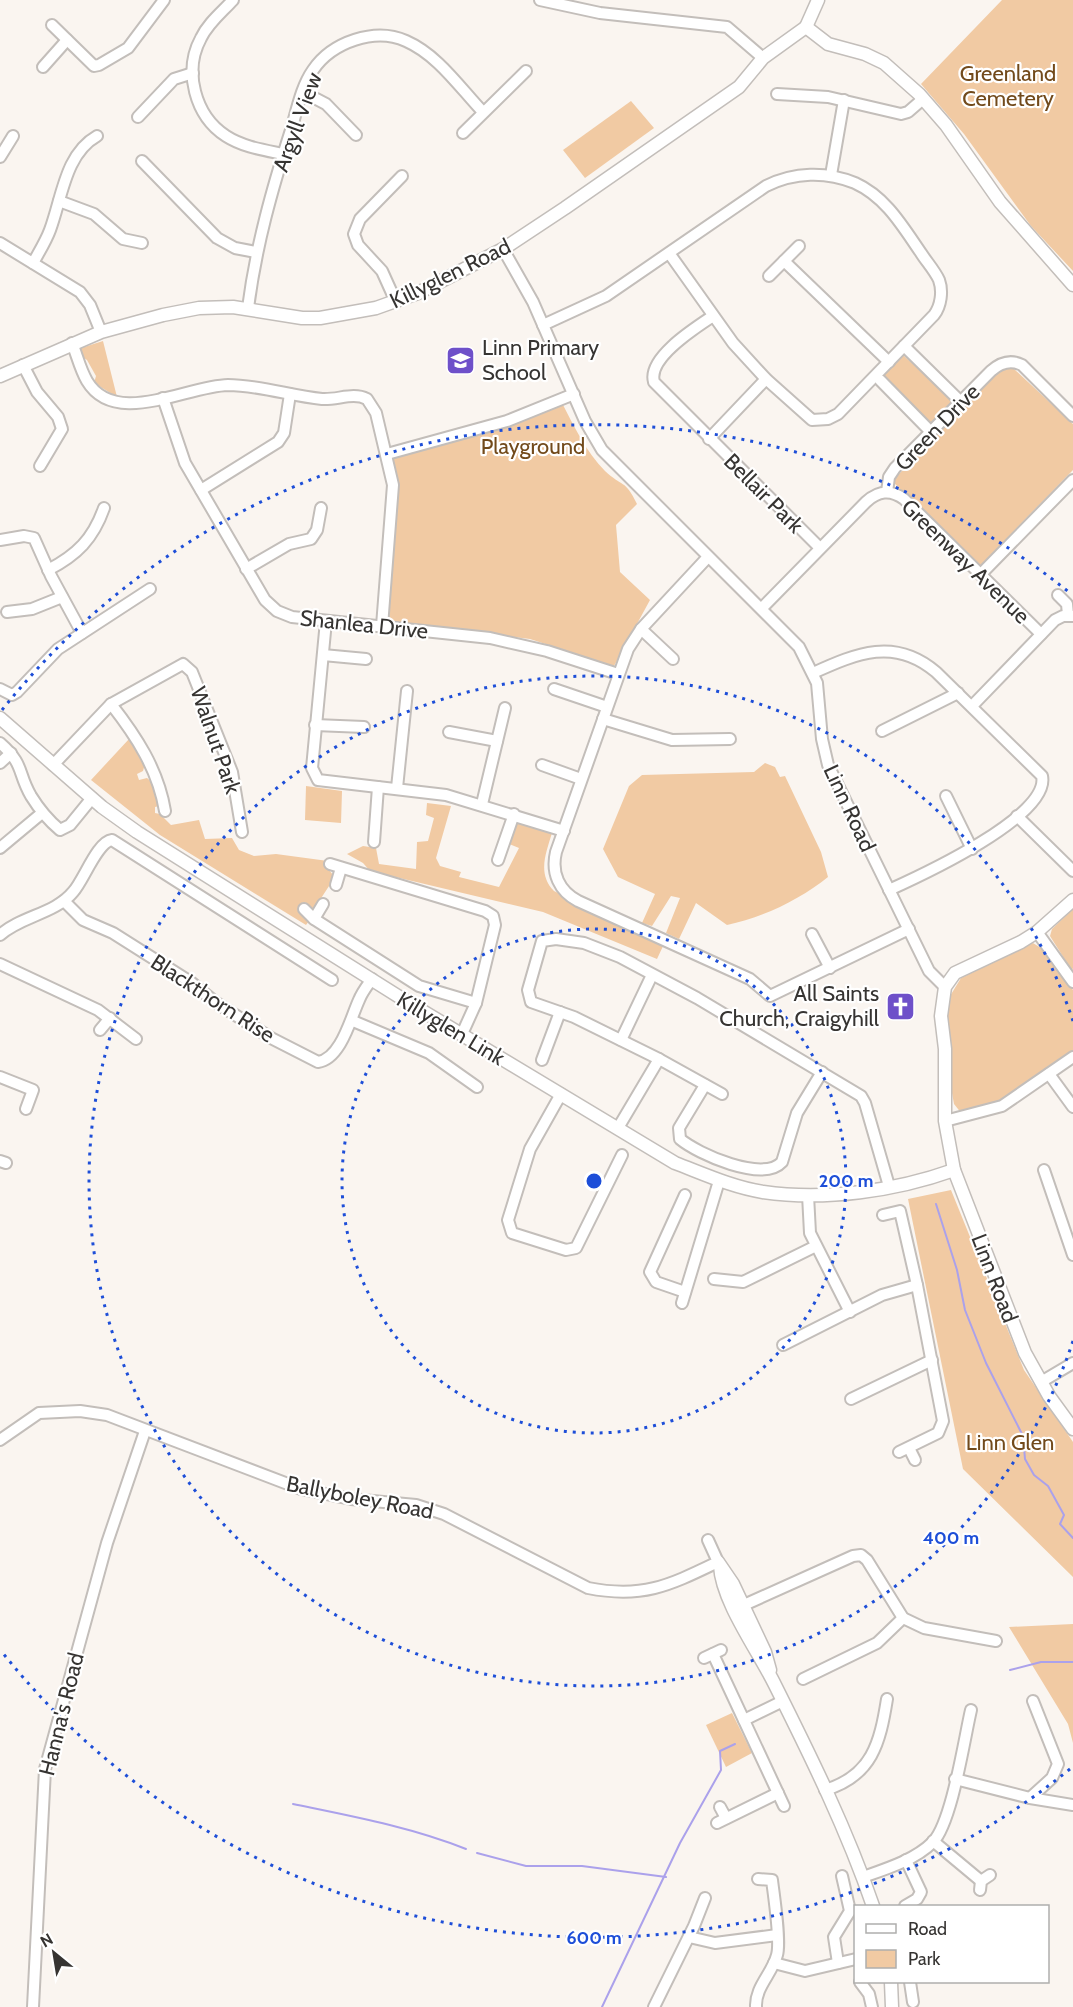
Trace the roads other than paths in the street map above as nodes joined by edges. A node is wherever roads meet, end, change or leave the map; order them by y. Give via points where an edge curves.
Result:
1 (164, 0) edge
2 (234, 0) edge
3 (540, 0) edge
4 (819, 0) edge
5 (52, 25) dead end
6 (806, 27) junction
7 (67, 40) junction
8 (763, 58) junction
9 (43, 67) dead end
10 (526, 71) dead end
11 (193, 73) junction
12 (303, 93) junction
13 (777, 94) dead end
14 (923, 99) junction
15 (844, 100) junction
16 (483, 112) junction
17 (138, 117) dead end
18 (463, 134) dead end
19 (356, 135) dead end
20 (13, 136) dead end
21 (97, 136) dead end
22 (283, 154) junction
23 (0, 157) edge
24 (142, 161) dead end
25 (831, 175) junction
26 (402, 176) dead end
27 (59, 201) junction
28 (0, 243) edge
29 (142, 243) dead end
30 (799, 246) dead end
31 (503, 249) junction
32 (256, 252) junction
33 (669, 253) junction
34 (784, 261) junction
35 (33, 263) junction
36 (769, 276) dead end
37 (1073, 285) edge
38 (396, 302) junction
39 (248, 308) junction
40 (713, 316) junction
41 (543, 325) junction
42 (101, 332) junction
43 (72, 343) junction
44 (904, 346) junction
45 (889, 362) junction
46 (23, 365) junction
47 (0, 376) edge
48 (766, 379) junction
49 (887, 383) dead end
50 (290, 394) junction
51 (574, 394) junction
52 (163, 398) junction
53 (961, 402) junction
54 (1073, 416) edge
55 (931, 432) junction
56 (709, 438) junction
57 (387, 454) junction
58 (40, 466) dead end
59 (1073, 480) edge
60 (201, 490) junction
61 (887, 492) junction
62 (104, 508) dead end
63 (321, 508) dead end
64 (0, 540) edge
65 (820, 548) junction
66 (707, 558) junction
67 (246, 569) junction
68 (48, 570) junction
69 (981, 574) junction
70 (150, 589) dead end
71 (1058, 595) dead end
72 (62, 597) junction
73 (762, 608) junction
74 (7, 612) dead end
75 (1071, 615) edge
76 (326, 621) junction
77 (382, 626) junction
78 (641, 629) junction
79 (82, 633) junction
80 (1041, 634) junction
81 (323, 656) junction
82 (366, 659) dead end
83 (673, 659) dead end
84 (813, 673) junction
85 (618, 674) junction
86 (0, 689) edge
87 (554, 689) dead end
88 (407, 691) dead end
89 (958, 693) junction
90 (111, 704) junction
91 (972, 706) junction
92 (607, 707) junction
93 (505, 708) dead end
94 (0, 718) edge
95 (603, 718) junction
96 (315, 725) junction
97 (364, 727) dead end
98 (449, 732) dead end
99 (882, 732) dead end
100 (730, 739) dead end
101 (497, 741) junction
102 (0, 743) edge
103 (11, 753) junction
104 (0, 763) edge
105 (53, 765) junction
106 (542, 765) dead end
107 (581, 779) junction
108 (378, 787) junction
109 (397, 788) junction
110 (946, 796) dead end
111 (92, 798) junction
112 (482, 804) junction
113 (165, 810) dead end
114 (42, 813) junction
115 (514, 814) junction
116 (1017, 816) junction
117 (564, 831) junction
118 (242, 832) dead end
119 (375, 842) dead end
120 (0, 848) edge
121 (972, 849) junction
122 (498, 860) dead end
123 (330, 864) dead end
124 (341, 868) junction
125 (1073, 871) edge
126 (336, 885) dead end
127 (889, 890) junction
128 (64, 900) junction
129 (1073, 900) edge
130 (323, 904) dead end
131 (304, 909) dead end
132 (314, 920) junction
133 (909, 929) junction
134 (1037, 932) junction
135 (812, 934) dead end
136 (0, 935) edge
137 (0, 964) edge
138 (830, 968) junction
139 (652, 975) junction
140 (372, 979) junction
141 (332, 980) dead end
142 (1073, 982) edge
143 (945, 987) junction
144 (476, 1003) junction
145 (560, 1012) junction
146 (110, 1018) junction
147 (352, 1021) junction
148 (100, 1030) dead end
149 (462, 1034) junction
150 (136, 1039) dead end
151 (621, 1040) junction
152 (1073, 1057) edge
153 (542, 1059) dead end
154 (659, 1059) junction
155 (822, 1072) junction
156 (1049, 1074) junction
157 (0, 1077) edge
158 (705, 1085) junction
159 (477, 1087) dead end
160 (561, 1094) junction
161 (722, 1095) dead end
162 (1073, 1107) edge
163 (26, 1109) dead end
164 (945, 1121) junction
165 (618, 1128) junction
166 (622, 1155) dead end
167 (954, 1170) junction
168 (1044, 1170) dead end
169 (719, 1181) junction
170 (889, 1186) junction
171 (808, 1195) junction
172 (693, 1208) dead end
173 (883, 1215) dead end
174 (816, 1246) junction
175 (1073, 1255) edge
176 (714, 1279) dead end
177 (917, 1286) junction
178 (850, 1312) junction
179 (783, 1345) dead end
180 (932, 1360) junction
181 (1073, 1363) edge
182 (1041, 1382) junction
183 (852, 1400) dead end
184 (1073, 1429) edge
185 (145, 1431) junction
186 (0, 1440) edge
187 (915, 1460) dead end
188 (708, 1540) dead end
189 (719, 1564) junction
190 (739, 1607) junction
191 (903, 1618) junction
192 (996, 1641) dead end
193 (713, 1654) dead end
194 (803, 1679) dead end
195 (783, 1701) junction
196 (1033, 1701) dead end
197 (971, 1708) dead end
198 (897, 1710) dead end
199 (744, 1720) junction
200 (955, 1779) junction
201 (825, 1790) junction
202 (777, 1793) junction
203 (1030, 1798) junction
204 (1073, 1805) edge
205 (784, 1806) dead end
206 (720, 1807) dead end
207 (933, 1841) junction
208 (906, 1860) junction
209 (863, 1877) junction
210 (758, 1879) dead end
211 (984, 1882) dead end
212 (832, 1888) dead end
213 (705, 1898) dead end
214 (873, 1905) edge
215 (907, 1905) edge
216 (777, 1935) junction
217 (689, 1937) junction
218 (853, 1960) edge
219 (774, 1963) junction
220 (838, 1963) junction
221 (861, 1983) edge
222 (891, 1983) edge
223 (910, 1983) edge
224 (913, 2002) dead end
225 (33, 2007) edge
226 (654, 2007) edge
227 (756, 2007) edge
228 (872, 2007) edge
229 (892, 2007) edge

1 - 7 street via 128,48 99,65 94,66
2 - 11 street via 200,39
3 - 8 street via 600,13 728,27
4 - 6 street
5 - 7 street
6 - 8 street, Killyglen Road
6 - 14 street via 828,44 884,63
7 - 9 street
8 - 31 street, Killyglen Road via 748,78 720,100
10 - 16 street
11 - 17 street via 174,79
11 - 22 street via 200,105 219,130 246,145
12 - 16 street, Argyll View via 313,70 330,52 356,39 386,36 407,41 427,53
12 - 19 street via 326,104
12 - 22 street, Argyll View
13 - 15 street
14 - 15 street via 903,114
14 - 37 street via 1000,202
15 - 25 street
16 - 18 street
20 - 23 street
21 - 27 street via 85,144 72,163
22 - 32 street, Argyll View
24 - 32 street via 217,238 235,248
25 - 33 street via 802,175 773,183
25 - 44 street via 854,183 881,200 938,279 938,310
26 - 38 street via 360,219 354,234 381,269
27 - 29 street via 94,214 123,239
27 - 35 street via 50,231
28 - 35 street
30 - 34 street
31 - 38 street, Killyglen Road
31 - 41 street, Linn Road
32 - 39 street, Argyll View
33 - 40 street
33 - 41 street via 606,296
34 - 36 street
34 - 45 street
35 - 42 street via 84,296
38 - 39 street, Killyglen Road via 320,318
39 - 42 street, Killyglen Road via 199,308
40 - 48 street
40 - 56 street, Bellair Park via 679,341 652,373 659,389
41 - 51 street, Linn Road
42 - 43 street, Killyglen Road
43 - 46 street, Killyglen Road
43 - 52 street via 87,381 103,397 124,404
44 - 45 street
44 - 53 street
45 - 48 street via 838,414 819,421 806,417
46 - 47 street, Killyglen Road
46 - 58 street via 62,429
48 - 56 street, Bellair Park
49 - 55 street
50 - 52 street via 228,385
50 - 57 street via 324,399 354,395 367,399 376,413
50 - 60 street via 284,433 278,442
51 - 57 street via 499,423
51 - 66 street, Linn Road via 606,454
52 - 60 street, Shanlea Drive via 180,452
53 - 54 street, Green Drive via 996,367 1015,362
53 - 55 street, Green Drive
55 - 61 street, Green Drive via 892,472
56 - 65 street, Bellair Park
57 - 77 street via 393,505
59 - 69 street
60 - 67 street, Shanlea Drive
61 - 65 street, Green Drive via 866,501
61 - 69 street, Greenway Avenue via 904,499
62 - 68 street via 84,545
63 - 67 street via 317,530 311,538 289,544
64 - 68 street via 31,536
65 - 73 street, Green Drive
66 - 73 street, Linn Road
66 - 78 street
67 - 76 street, Shanlea Drive via 277,611
68 - 72 street
69 - 80 street, Greenway Avenue
70 - 79 street
71 - 75 street
72 - 74 street via 32,609
72 - 79 street
73 - 84 street, Linn Road via 795,641
75 - 80 street via 1057,619
76 - 77 street, Shanlea Drive
76 - 81 street
77 - 85 street, Shanlea Drive via 500,639
78 - 83 street
78 - 85 street
79 - 86 street via 58,650 17,692 12,695
80 - 91 street
81 - 82 street
81 - 96 street
84 - 89 street via 861,653 890,652 923,662
84 - 127 street, Linn Road via 828,765
85 - 92 street
87 - 92 street
88 - 109 street
89 - 91 street
89 - 99 street
90 - 105 street, Walnut Park
90 - 113 street via 149,760
90 - 118 street, Walnut Park via 177,664 188,666 232,772
91 - 116 street via 1042,777 1041,790
92 - 95 street
93 - 101 street
94 - 105 street, Killyglen Link
95 - 100 street via 672,740
95 - 107 street
96 - 97 street
96 - 108 street via 314,776 323,782
98 - 101 street
101 - 112 street
102 - 103 street
103 - 104 street
103 - 114 street
105 - 111 street, Killyglen Link
106 - 107 street
107 - 117 street
108 - 109 street
108 - 119 street
109 - 112 street
110 - 121 street
111 - 114 street via 64,830
111 - 140 street, Killyglen Link via 137,832
112 - 115 street
114 - 120 street
115 - 117 street
115 - 122 street
116 - 121 street
116 - 125 street
117 - 138 street via 554,868 559,884 569,896 750,979 772,996
121 - 127 street
123 - 124 street
124 - 126 street
124 - 144 street via 492,915 495,925
127 - 133 street, Linn Road
128 - 136 street
128 - 141 street via 104,844 113,840
128 - 147 street, Blackthorn Rise via 83,920 128,942 272,1038 316,1061 327,1059
129 - 134 street
130 - 132 street
131 - 132 street
132 - 144 street via 419,986
133 - 138 street
133 - 143 street, Linn Road via 929,971
134 - 142 street
134 - 143 street via 962,968
135 - 138 street
137 - 146 street
139 - 145 street via 590,944 544,940 528,997 535,1005
139 - 151 street
139 - 155 street
140 - 147 street, Blackthorn Rise
140 - 149 street, Killyglen Link
143 - 164 street, Linn Road via 941,1016
144 - 149 street
145 - 151 street
145 - 153 street
146 - 148 street
146 - 150 street
147 - 159 street via 429,1053
149 - 160 street, Killyglen Link
151 - 154 street
152 - 156 street
154 - 158 street
154 - 165 street
155 - 158 street via 799,1108 783,1161 777,1167 731,1164 680,1139 679,1128
155 - 170 street via 865,1101
156 - 162 street
156 - 164 street via 1002,1106
157 - 163 street via 33,1090
158 - 161 street
160 - 165 street, Killyglen Link
160 - 166 street via 530,1149 508,1221 511,1232 566,1250 576,1248
164 - 167 street, Linn Road
165 - 169 street, Killyglen Link via 668,1159
167 - 170 street, Killyglen Link
167 - 182 street, Linn Road via 1007,1310
168 - 175 street
169 - 171 street, Killyglen Link via 761,1191
169 - 172 street via 684,1298 656,1282 650,1272 684,1199
170 - 171 street, Killyglen Link
171 - 174 street via 810,1233
173 - 177 street via 900,1211
174 - 176 street via 743,1282
174 - 178 street
177 - 178 street via 887,1294
177 - 180 street
178 - 179 street
180 - 183 street
180 - 187 street via 942,1428 904,1450
181 - 182 street
182 - 184 street, Linn Road
185 - 186 street, Ballyboley Road via 107,1415 80,1410 39,1413
185 - 189 street, Ballyboley Road via 301,1489 351,1499 416,1505 444,1514 588,1588 633,1593 673,1589
185 - 225 street, Hanna's Road via 107,1543 45,1769
188 - 189 street
189 - 190 street via 729,1574
190 - 191 street via 861,1555
190 - 195 street via 765,1652
191 - 192 street via 924,1628
191 - 194 street via 877,1643
193 - 199 street
195 - 199 street
195 - 201 street
196 - 203 street via 1058,1764 1052,1778
197 - 200 street
198 - 201 street via 886,1703 870,1761 857,1776
199 - 202 street
200 - 203 street
200 - 207 street via 944,1821
201 - 209 street
202 - 205 street
202 - 206 street via 721,1820
203 - 204 street
207 - 208 street
207 - 211 street
208 - 209 street
208 - 215 street via 921,1892
209 - 214 street
210 - 216 street via 772,1880
212 - 220 street via 843,1880 850,1911 834,1937
213 - 217 street
216 - 217 street via 715,1942
216 - 219 street
217 - 226 street
218 - 220 street
219 - 220 street via 805,1971
219 - 227 street via 757,1995
221 - 228 street
222 - 229 street
223 - 224 street

